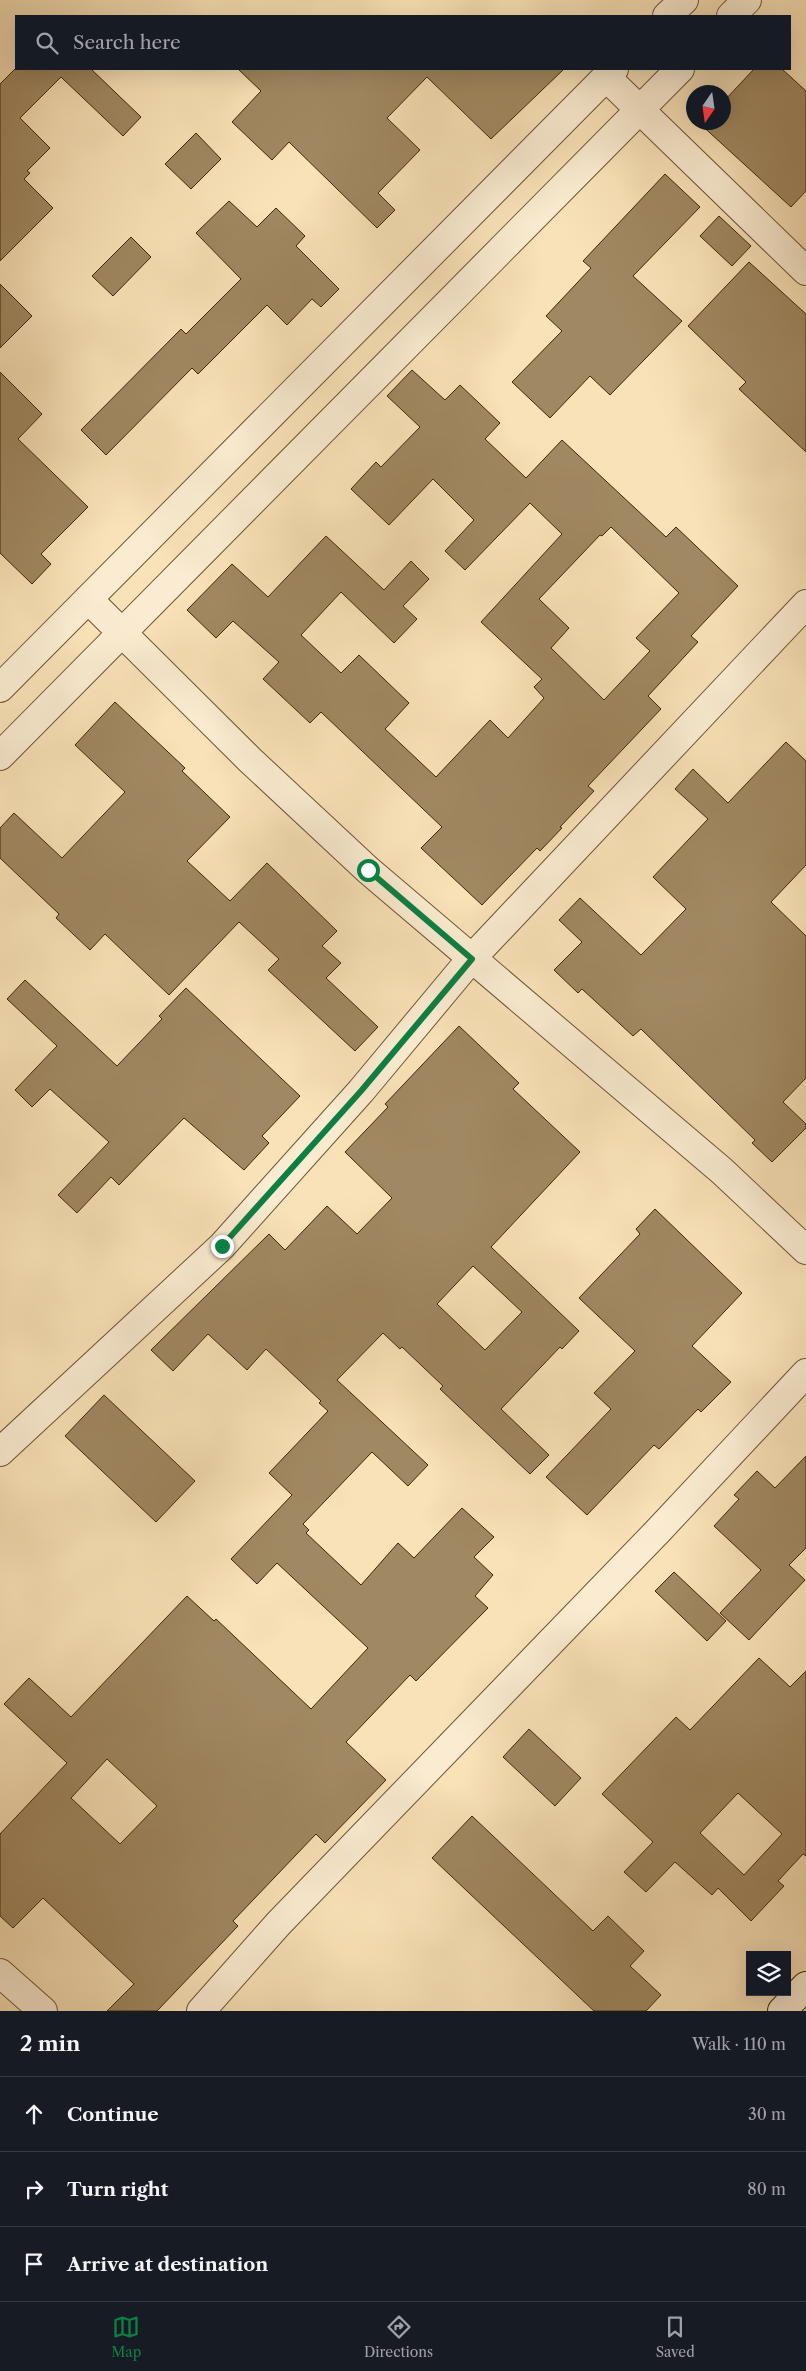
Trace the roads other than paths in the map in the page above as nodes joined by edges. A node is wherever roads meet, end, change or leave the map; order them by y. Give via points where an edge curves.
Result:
1 (684, 0) edge
2 (747, 0) edge
3 (668, 15) edge
4 (732, 15) edge
5 (679, 70) edge
6 (610, 73) edge
7 (640, 111) junction
8 (806, 271) edge
9 (88, 599) junction
10 (806, 604) edge
11 (122, 632) junction
12 (0, 688) edge
13 (0, 756) edge
14 (472, 959) junction
15 (806, 1250) edge
16 (806, 1372) edge
17 (0, 1452) edge
18 (0, 1973) edge
19 (806, 1986) edge
20 (43, 2011) edge
21 (201, 2011) edge
22 (782, 2011) edge

1 - 3 street
2 - 4 street
5 - 7 street
6 - 7 street
6 - 9 street
7 - 8 street
7 - 11 street
9 - 11 street
9 - 12 street
10 - 14 street
11 - 13 street
11 - 14 street via 250,760 368,870
14 - 15 street via 722,1171
14 - 17 street via 361,1091 222,1246
16 - 21 street via 658,1531 279,1923
18 - 20 street
19 - 22 street

